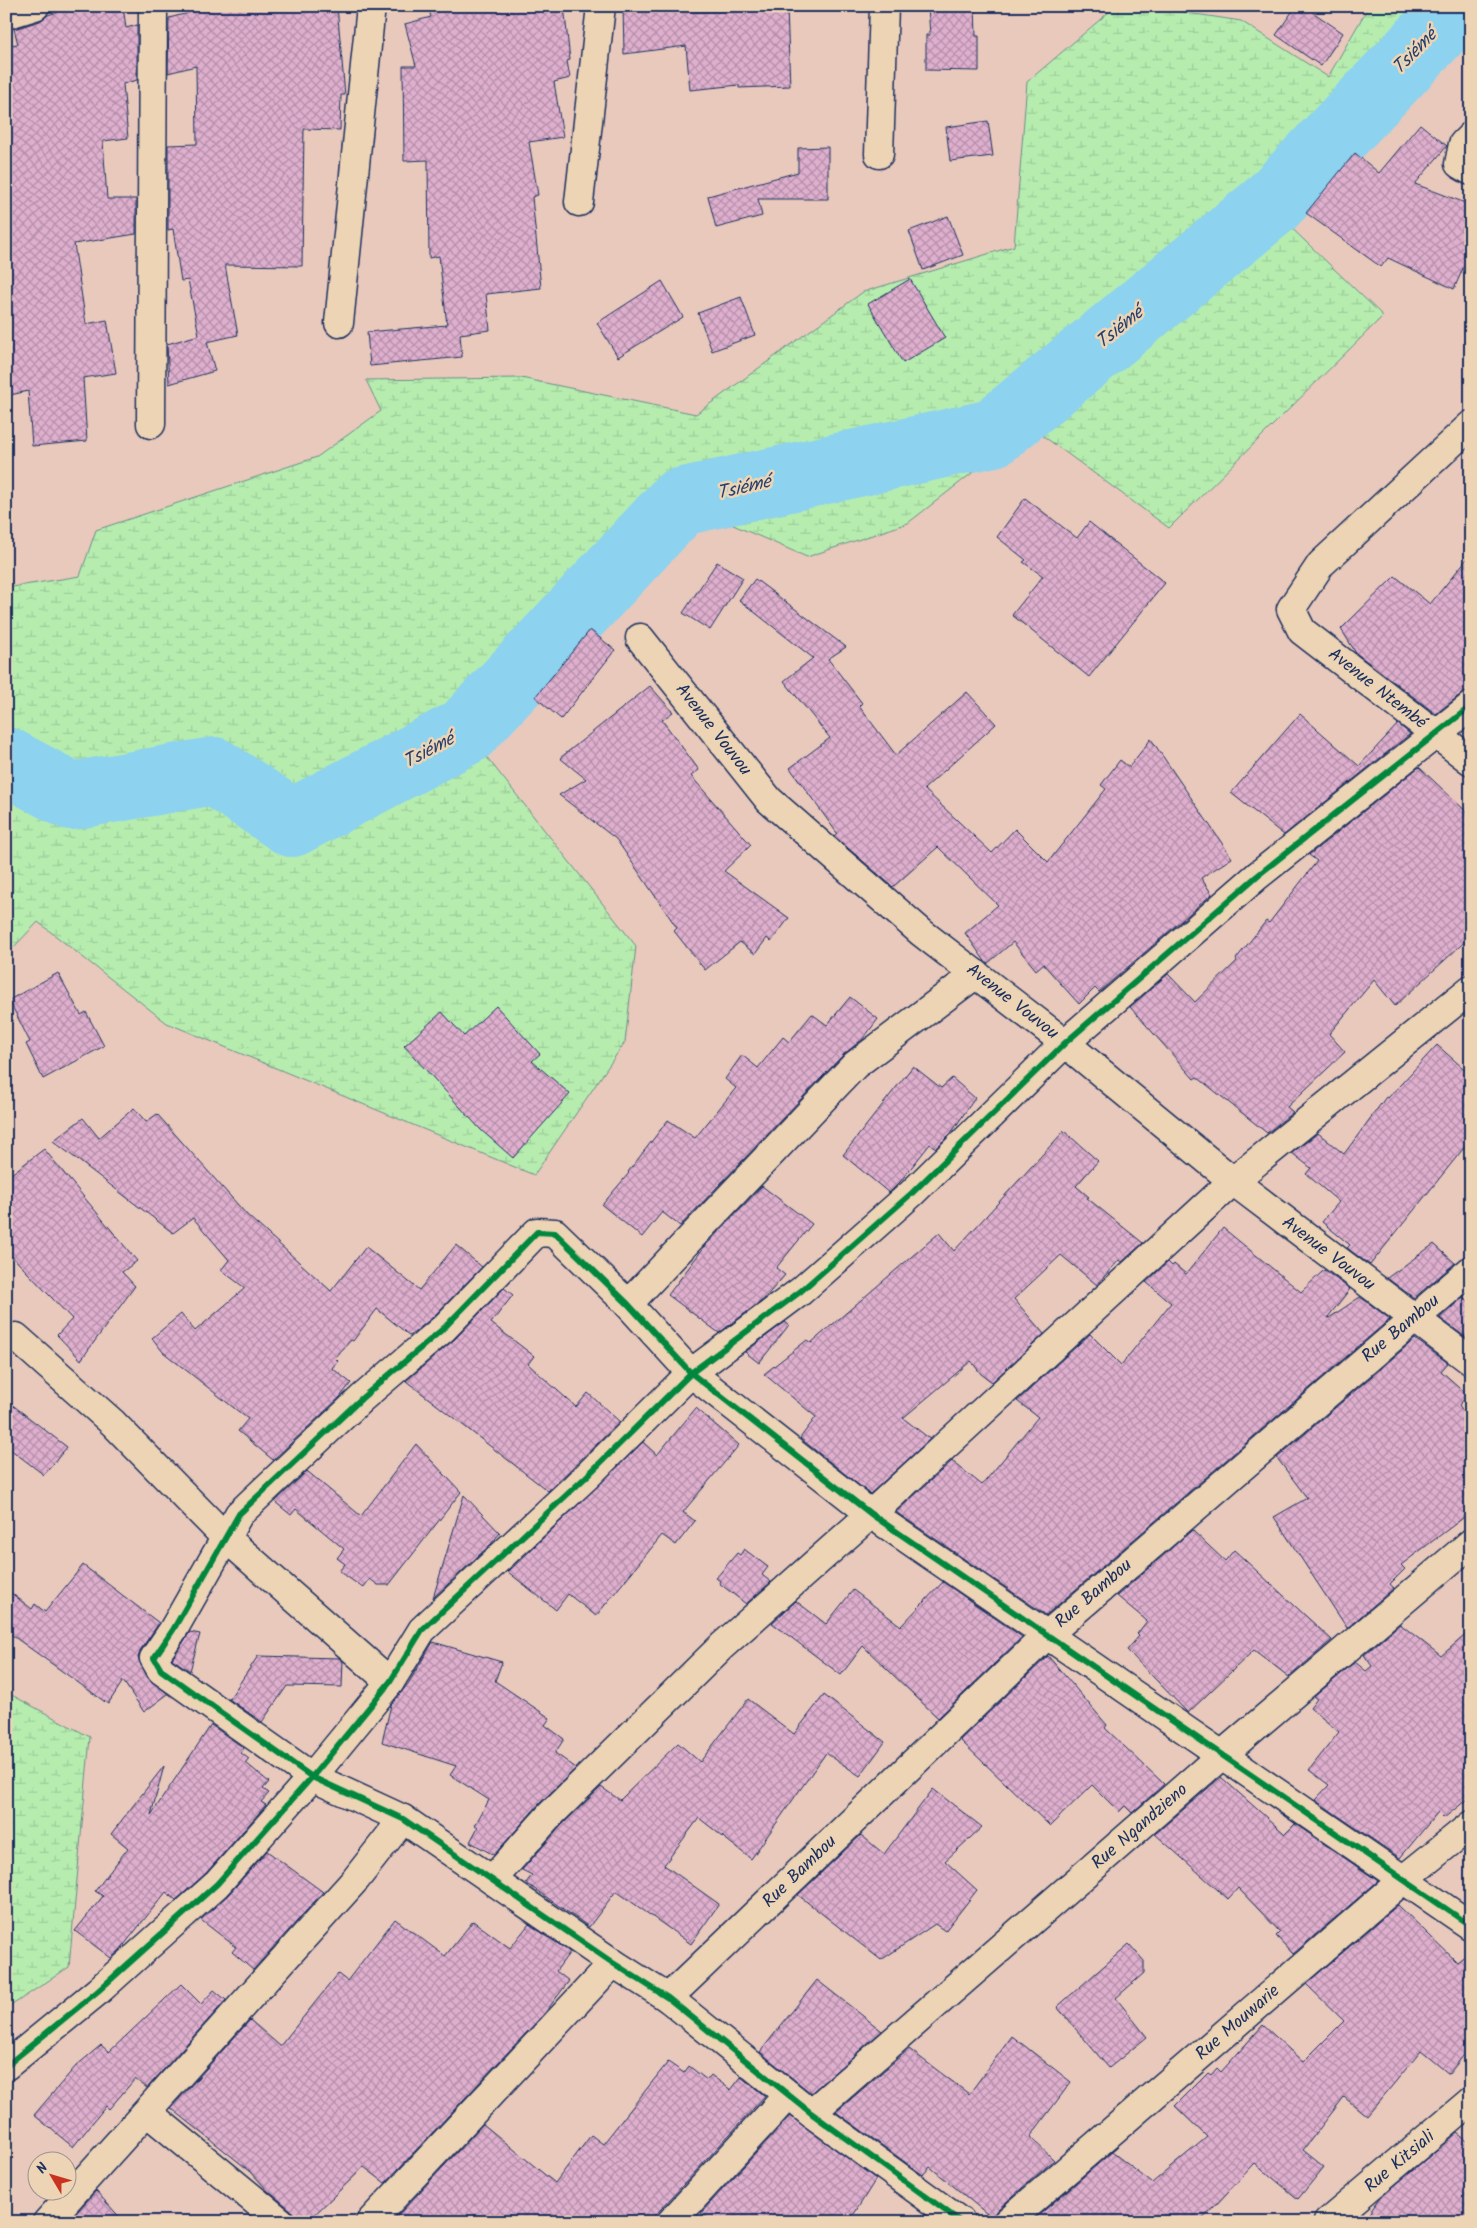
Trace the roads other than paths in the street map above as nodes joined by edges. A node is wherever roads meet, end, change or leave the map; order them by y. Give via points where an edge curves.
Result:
1 (35, 6) edge
2 (153, 6) edge
3 (372, 6) edge
4 (601, 6) edge
5 (884, 6) edge
6 (6, 15) edge
7 (1471, 136) edge
8 (879, 154) dead end
9 (1471, 171) edge
10 (579, 202) dead end
11 (339, 323) dead end
12 (151, 424) dead end
13 (1471, 425) edge
14 (640, 638) dead end
15 (1471, 706) edge
16 (1435, 734) junction
17 (1471, 761) edge
18 (976, 974) junction
19 (1471, 989) edge
20 (1065, 1043) junction
21 (1233, 1181) junction
22 (1471, 1270) edge
23 (628, 1304) junction
24 (1412, 1318) junction
25 (16, 1337) dead end
26 (1471, 1361) edge
27 (691, 1374) junction
28 (871, 1514) junction
29 (225, 1537) junction
30 (1471, 1543) edge
31 (1047, 1635) junction
32 (390, 1682) junction
33 (1223, 1754) junction
34 (312, 1777) junction
35 (403, 1819) junction
36 (1471, 1825) edge
37 (1404, 1879) junction
38 (492, 1880) junction
39 (1471, 1926) edge
40 (613, 1963) junction
41 (668, 1998) junction
42 (6, 2066) edge
43 (788, 2095) junction
44 (1471, 2101) edge
45 (147, 2112) junction
46 (811, 2113) junction
47 (47, 2222) edge
48 (282, 2222) edge
49 (370, 2222) edge
50 (671, 2222) edge
51 (961, 2222) edge
52 (1007, 2222) edge
53 (1328, 2222) edge

1 - 6 street
2 - 12 street
3 - 11 street
4 - 10 street
5 - 8 street
7 - 9 street via 1463,144 1459,164
13 - 16 street, Avenue Ntembé via 1321,564 1290,610 1302,631
14 - 18 street, Avenue Vouvou via 769,800 922,932
15 - 16 street
16 - 17 street, Avenue Ntembé
16 - 20 street via 1257,876
18 - 20 street, Avenue Vouvou
18 - 23 street via 855,1065
19 - 21 street
20 - 21 street, Avenue Vouvou
20 - 27 street via 912,1193 801,1291
21 - 24 street, Avenue Vouvou
21 - 28 street
22 - 24 street, Rue Bambou
23 - 27 street
23 - 29 street via 555,1233 537,1232 444,1328 362,1398 239,1514
24 - 26 street, Avenue Vouvou
24 - 31 street, Rue Bambou
25 - 29 street via 113,1422
27 - 28 street
27 - 32 street via 422,1630
28 - 31 street
28 - 38 street via 722,1646 551,1814
29 - 32 street
29 - 34 street via 154,1658 162,1670
30 - 33 street, Rue Ngandzieno
31 - 33 street
31 - 41 street, Rue Bambou
32 - 34 street
33 - 37 street
33 - 46 street, Rue Ngandzieno
34 - 35 street
34 - 42 street via 216,1884 98,1991
35 - 38 street
35 - 45 street via 356,1879
36 - 37 street, Rue Mouwarie
37 - 39 street
37 - 52 street, Rue Mouwarie
38 - 40 street
40 - 41 street
40 - 49 street
41 - 43 street
43 - 46 street
43 - 50 street
44 - 53 street, Rue Kitsiali
45 - 47 street
45 - 48 street
46 - 51 street

